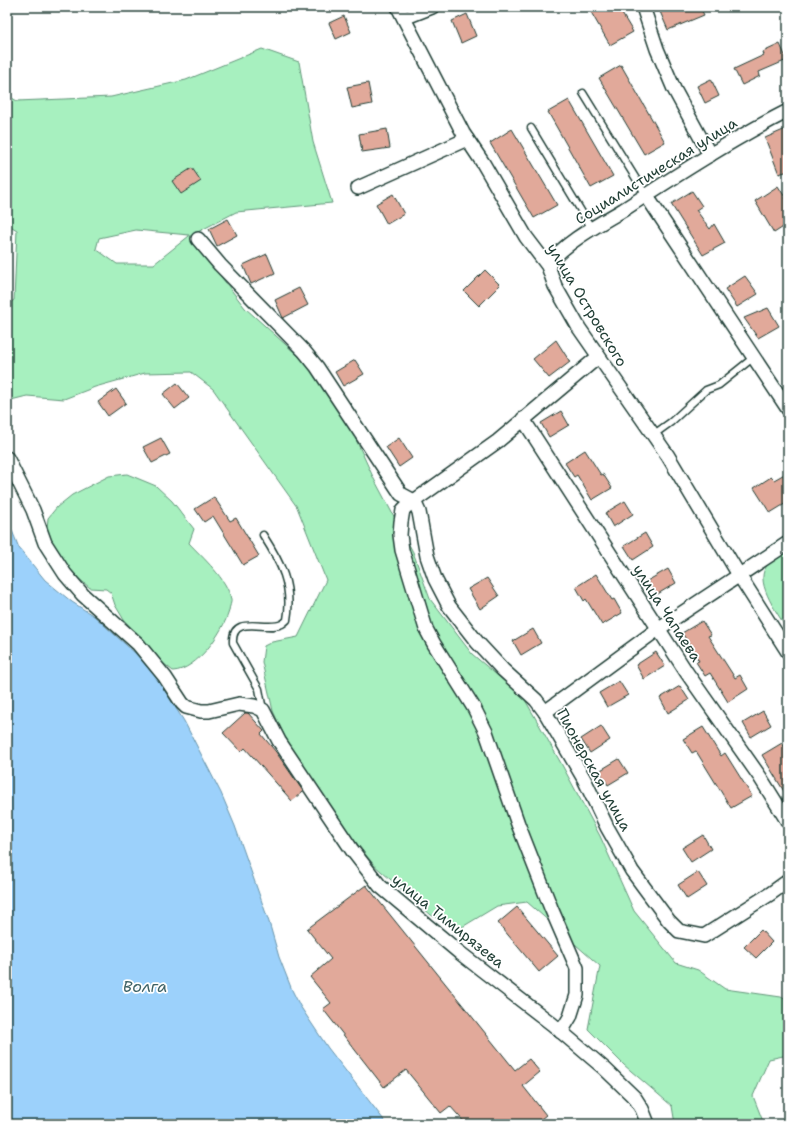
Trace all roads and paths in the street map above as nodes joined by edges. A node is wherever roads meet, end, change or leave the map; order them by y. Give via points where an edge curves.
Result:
1 (432, 7) edge
2 (643, 7) edge
3 (401, 12) edge
4 (583, 92) dead end
5 (788, 111) edge
6 (531, 128) dead end
7 (466, 139) junction
8 (710, 155) junction
9 (358, 188) dead end
10 (646, 194) junction
11 (592, 229) junction
12 (198, 239) dead end
13 (548, 266) junction
14 (598, 357) junction
15 (754, 357) junction
16 (788, 409) edge
17 (523, 419) junction
18 (653, 434) junction
19 (7, 458) edge
20 (414, 501) junction
21 (263, 535) dead end
22 (788, 543) edge
23 (739, 575) junction
24 (658, 629) junction
25 (788, 652) edge
26 (263, 710) junction
27 (545, 712) junction
28 (788, 822) edge
29 (788, 880) edge
30 (561, 1032) junction
31 (648, 1124) edge

1 - 3 street
2 - 8 street via 674,89
3 - 7 street, улица Островского
4 - 10 lane
5 - 8 street, Социалистическая улица
6 - 11 lane
7 - 9 street
7 - 13 street, улица Островского via 526,237
8 - 10 street, Социалистическая улица
10 - 11 street, Социалистическая улица
10 - 15 street
11 - 13 street, Социалистическая улица via 557,253
12 - 20 street via 308,356 401,494
13 - 14 street, улица Островского via 555,286
14 - 17 street
14 - 18 street, улица Островского
15 - 16 street
15 - 18 lane via 719,384 706,390 671,422
17 - 20 street via 498,441
17 - 24 street, улица Чапаева
18 - 23 street, улица Островского
19 - 26 street via 33,510 45,543 65,574 83,595 138,644 186,707 201,711 243,704
20 - 27 street, Пионерская улица via 419,512 427,556 449,606 482,648 536,700
20 - 30 street via 404,510 400,535 402,550 426,628 486,732 518,824 576,968 577,995 570,1017
21 - 26 lane via 283,568 288,604 287,620 282,625 241,626 233,636 233,643 259,689
22 - 23 street
23 - 24 street
23 - 25 street, улица Островского
24 - 27 street
24 - 28 street, улица Чапаева
26 - 30 street, улица Тимирязева via 280,741 352,850 380,886
27 - 29 street, Пионерская улица via 584,778 607,827 632,871 679,931 704,936
30 - 31 street, улица Тимирязева via 635,1098

